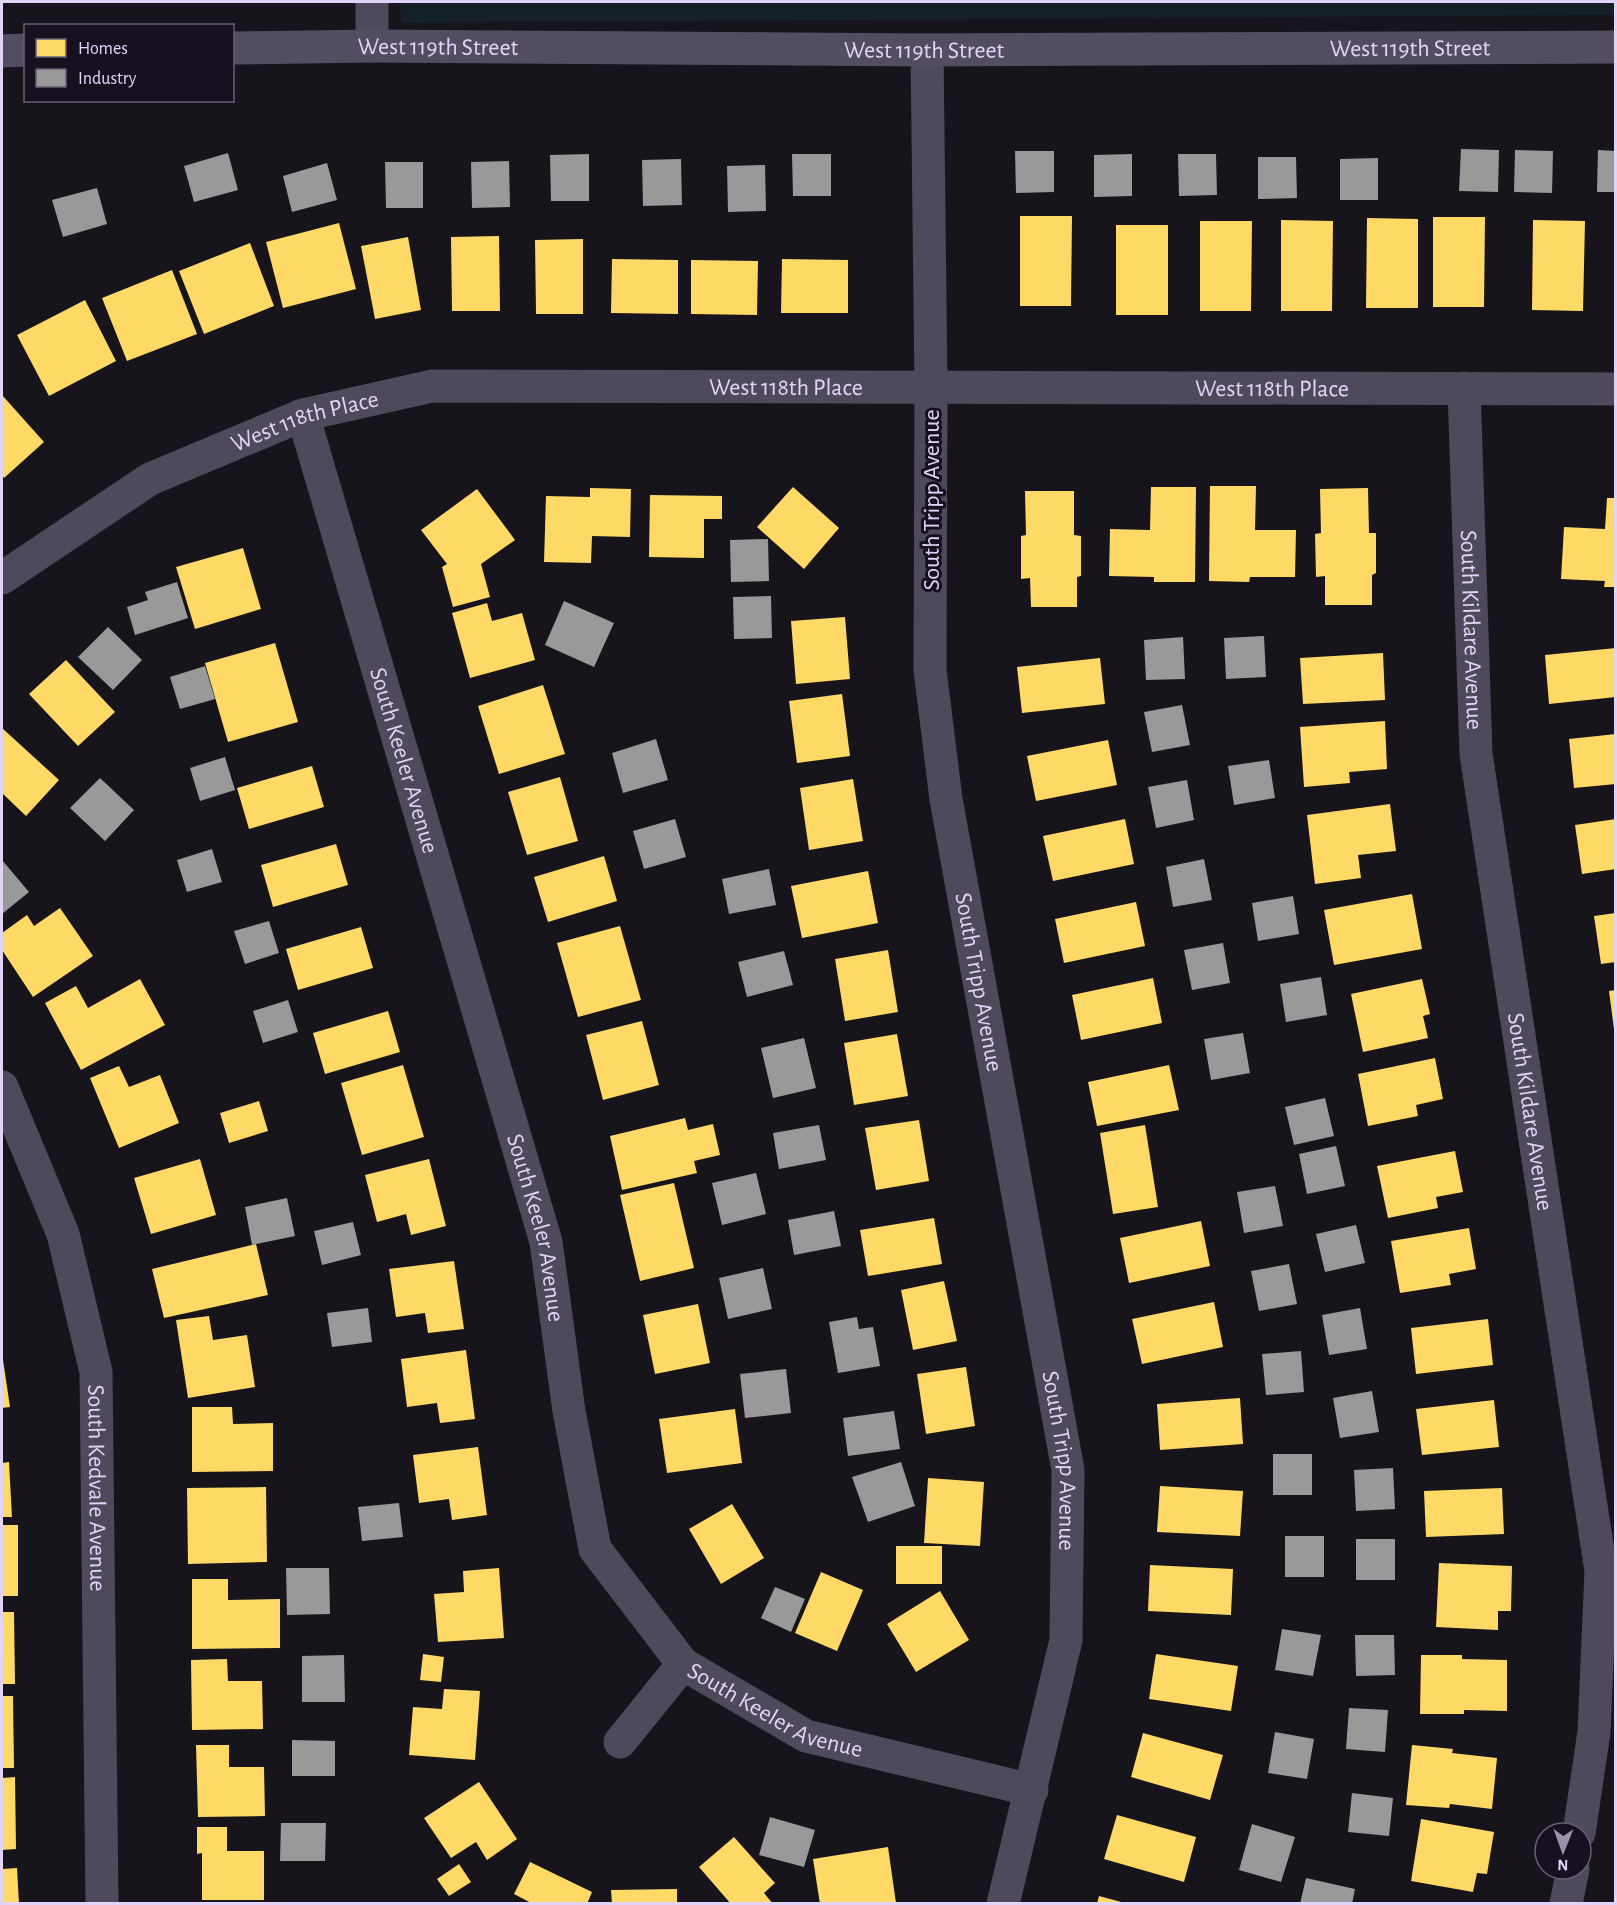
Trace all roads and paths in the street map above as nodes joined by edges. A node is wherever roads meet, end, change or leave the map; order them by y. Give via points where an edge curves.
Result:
1 (372, 2) edge
2 (372, 46) junction
3 (1616, 46) edge
4 (234, 48) edge
5 (24, 50) edge
6 (927, 50) junction
7 (2, 51) edge
8 (931, 386) junction
9 (1464, 388) junction
10 (1616, 389) edge
11 (303, 415) junction
12 (2, 578) edge
13 (2, 1088) edge
14 (682, 1664) junction
15 (620, 1742) dead end
16 (1032, 1790) junction
17 (1581, 1821) edge
18 (1571, 1881) edge
19 (102, 1904) edge
20 (1003, 1904) edge
21 (1566, 1904) edge

1 - 2 street
2 - 4 street, West 119th Street
2 - 6 street, West 119th Street
3 - 6 street, West 119th Street
5 - 7 street
6 - 8 street, South Tripp Avenue
8 - 9 street, West 118th Place
8 - 11 street, West 118th Place via 432,386
8 - 16 street, South Tripp Avenue via 930,670 946,799 1068,1470 1066,1640
9 - 10 street, West 118th Place
9 - 17 street, South Kildare Avenue via 1476,754 1601,1571 1594,1732
11 - 12 street, West 118th Place via 150,479
11 - 14 street, South Keeler Avenue via 546,1242 569,1411 595,1549
13 - 19 street, South Kedvale Avenue via 63,1234 96,1372
14 - 15 street
14 - 16 street, South Keeler Avenue via 806,1736
16 - 20 street, South Tripp Avenue
18 - 21 street

